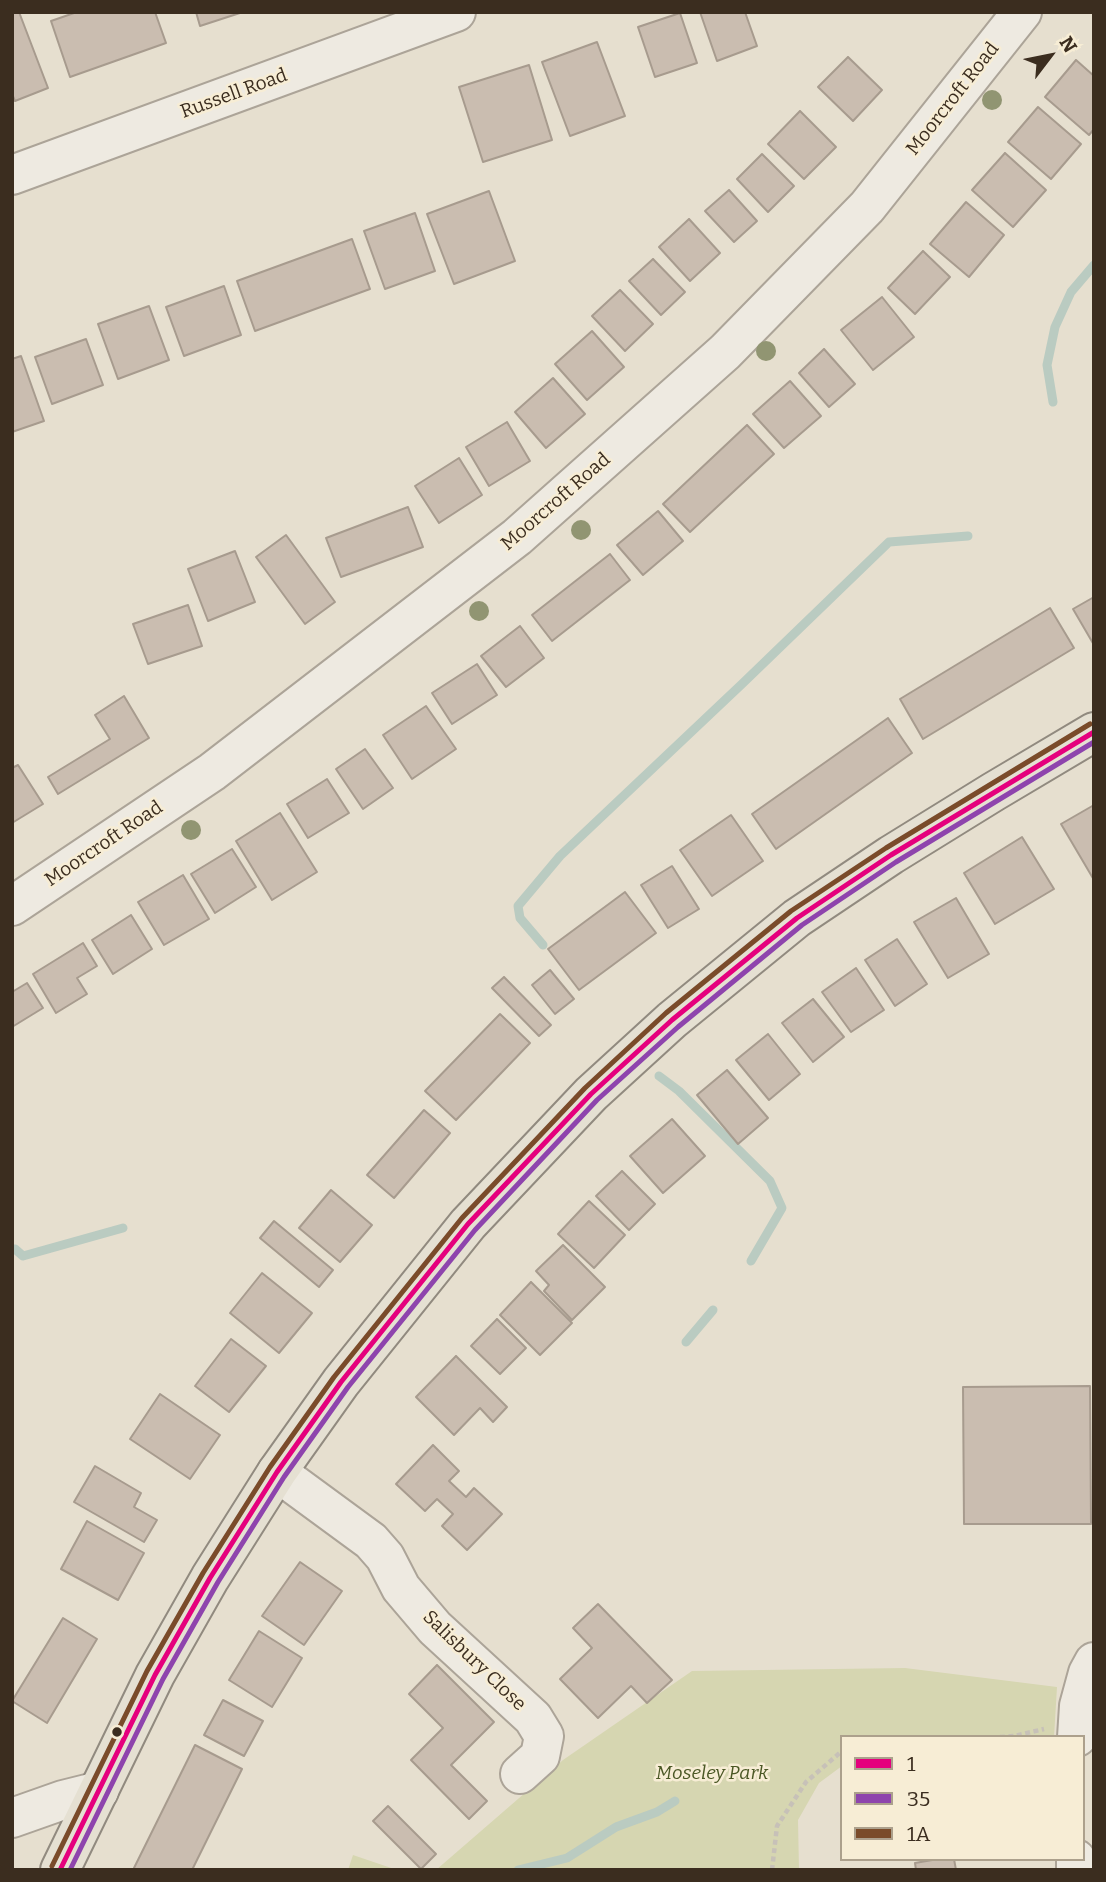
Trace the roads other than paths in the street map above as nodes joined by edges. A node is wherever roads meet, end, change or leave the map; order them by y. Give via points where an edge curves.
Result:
1 (456, 12) edge
2 (1022, 12) edge
3 (12, 175) edge
4 (1094, 732) edge
5 (12, 906) edge
6 (277, 1472) junction
7 (1094, 1662) edge
8 (1077, 1735) edge
9 (520, 1774) dead end
10 (100, 1791) junction
11 (12, 1818) edge
12 (60, 1870) edge

1 - 3 street, Russell Road
2 - 5 street, Moorcroft Road via 867,207 725,352 517,537 212,772
4 - 6 main road via 891,855 797,918 662,1029 591,1094 468,1224 341,1382
6 - 9 street, Salisbury Close via 370,1541 435,1628 533,1718 544,1736 540,1756
6 - 10 main road via 209,1578 155,1675
7 - 8 street via 1079,1706
10 - 11 street
10 - 12 main road

